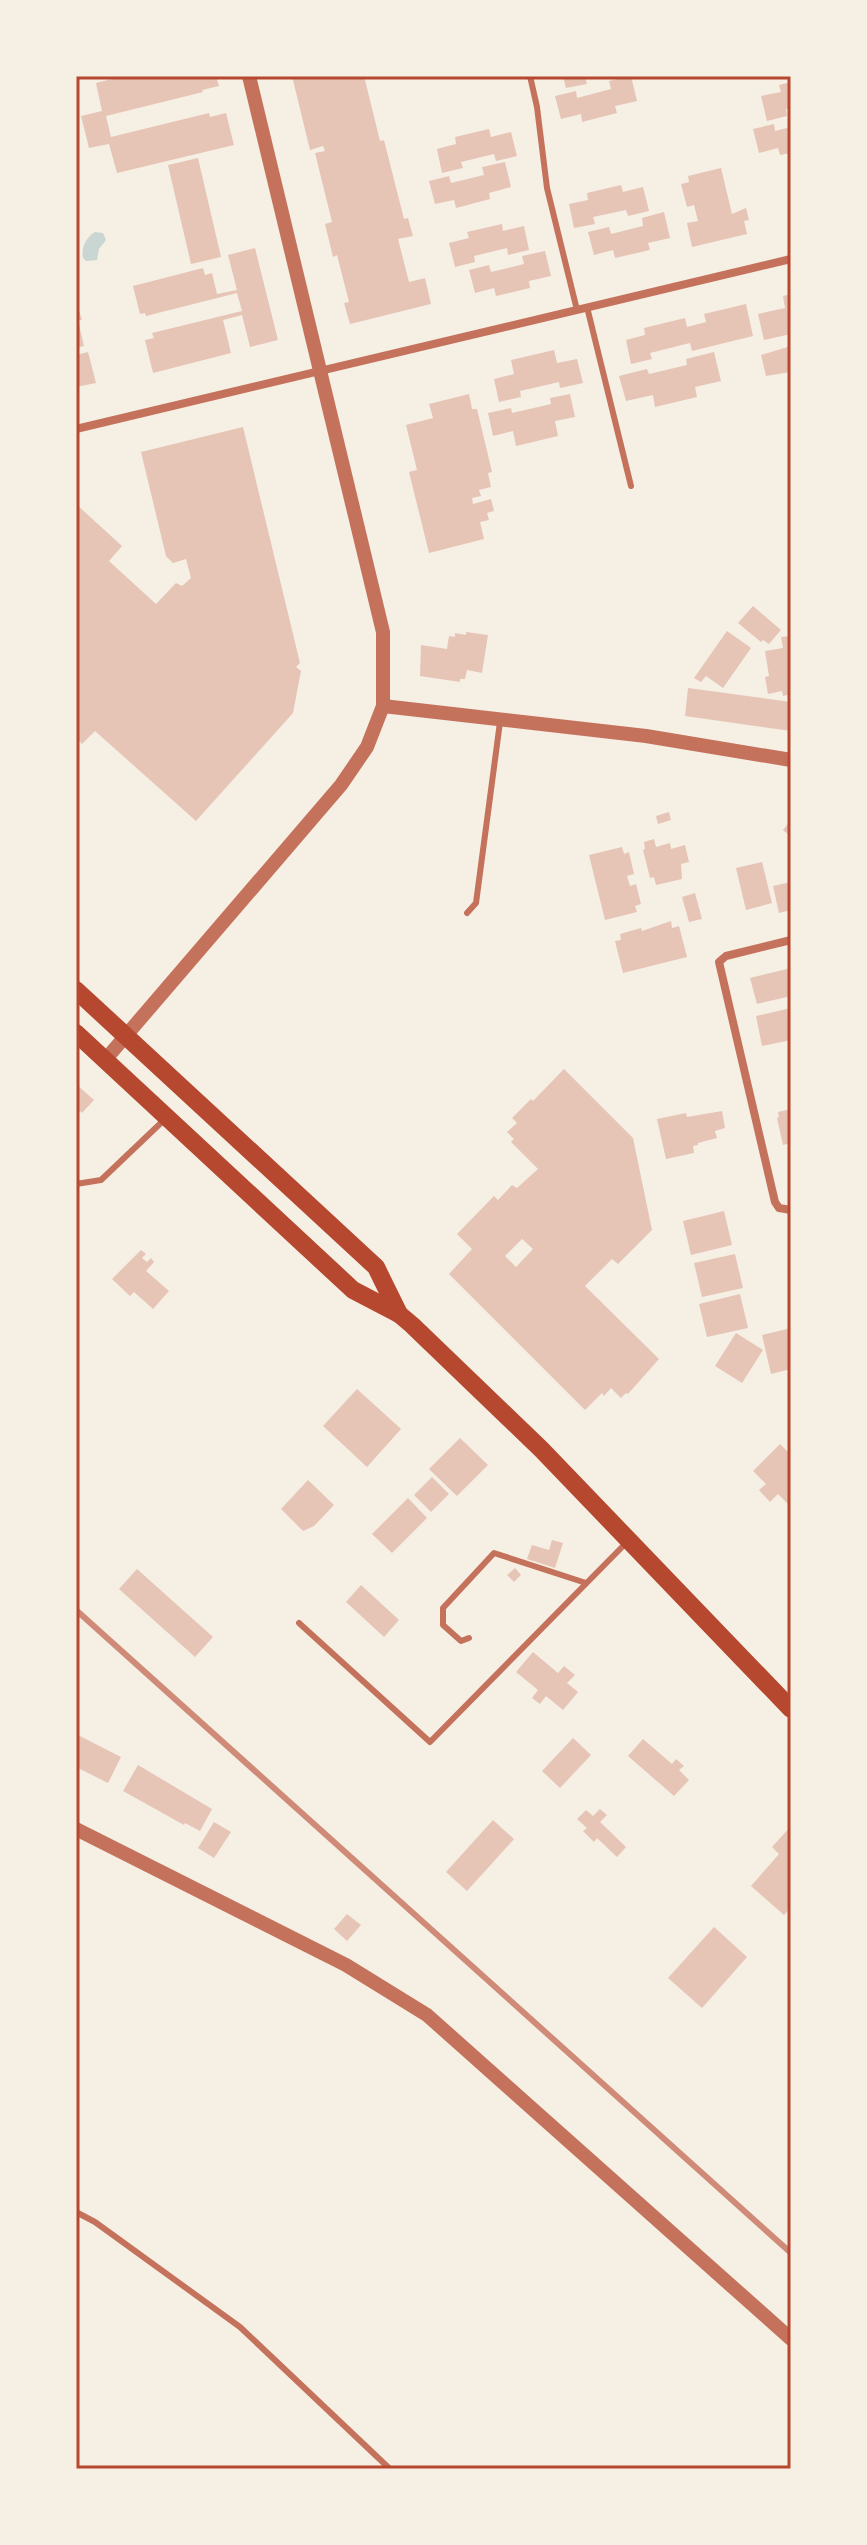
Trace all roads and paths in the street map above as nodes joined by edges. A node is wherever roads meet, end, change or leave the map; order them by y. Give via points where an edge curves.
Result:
1 (249, 76) edge
2 (530, 76) edge
3 (791, 259) edge
4 (582, 308) junction
5 (319, 372) junction
6 (76, 429) edge
7 (631, 486) dead end
8 (383, 706) junction
9 (501, 718) junction
10 (791, 760) edge
11 (467, 913) dead end
12 (791, 940) edge
13 (76, 990) edge
14 (76, 1033) edge
15 (126, 1036) junction
16 (105, 1060) junction
17 (166, 1118) junction
18 (76, 1184) edge
19 (791, 1210) edge
20 (399, 1314) junction
21 (630, 1539) junction
22 (586, 1583) junction
23 (299, 1623) dead end
24 (469, 1638) dead end
25 (791, 1709) edge
26 (76, 1829) edge
27 (76, 2212) edge
28 (791, 2339) edge
29 (390, 2469) edge

1 - 5 street
2 - 4 lane via 547,188
3 - 4 street
4 - 5 street
4 - 7 lane
5 - 6 street
5 - 8 street via 383,632
8 - 9 street
8 - 15 street via 367,747 341,785
9 - 10 street
9 - 11 lane via 476,903
12 - 19 street via 719,962 775,1202
13 - 15 main road
14 - 16 main road
15 - 16 street
15 - 20 main road via 376,1267
16 - 17 main road
17 - 18 lane via 101,1180
17 - 20 main road via 353,1290
20 - 21 main road
21 - 22 lane
21 - 25 main road
22 - 23 lane via 430,1742
22 - 24 lane via 494,1553 443,1608 443,1625 461,1641
26 - 28 street via 346,1965 427,2015
27 - 29 lane via 240,2327

